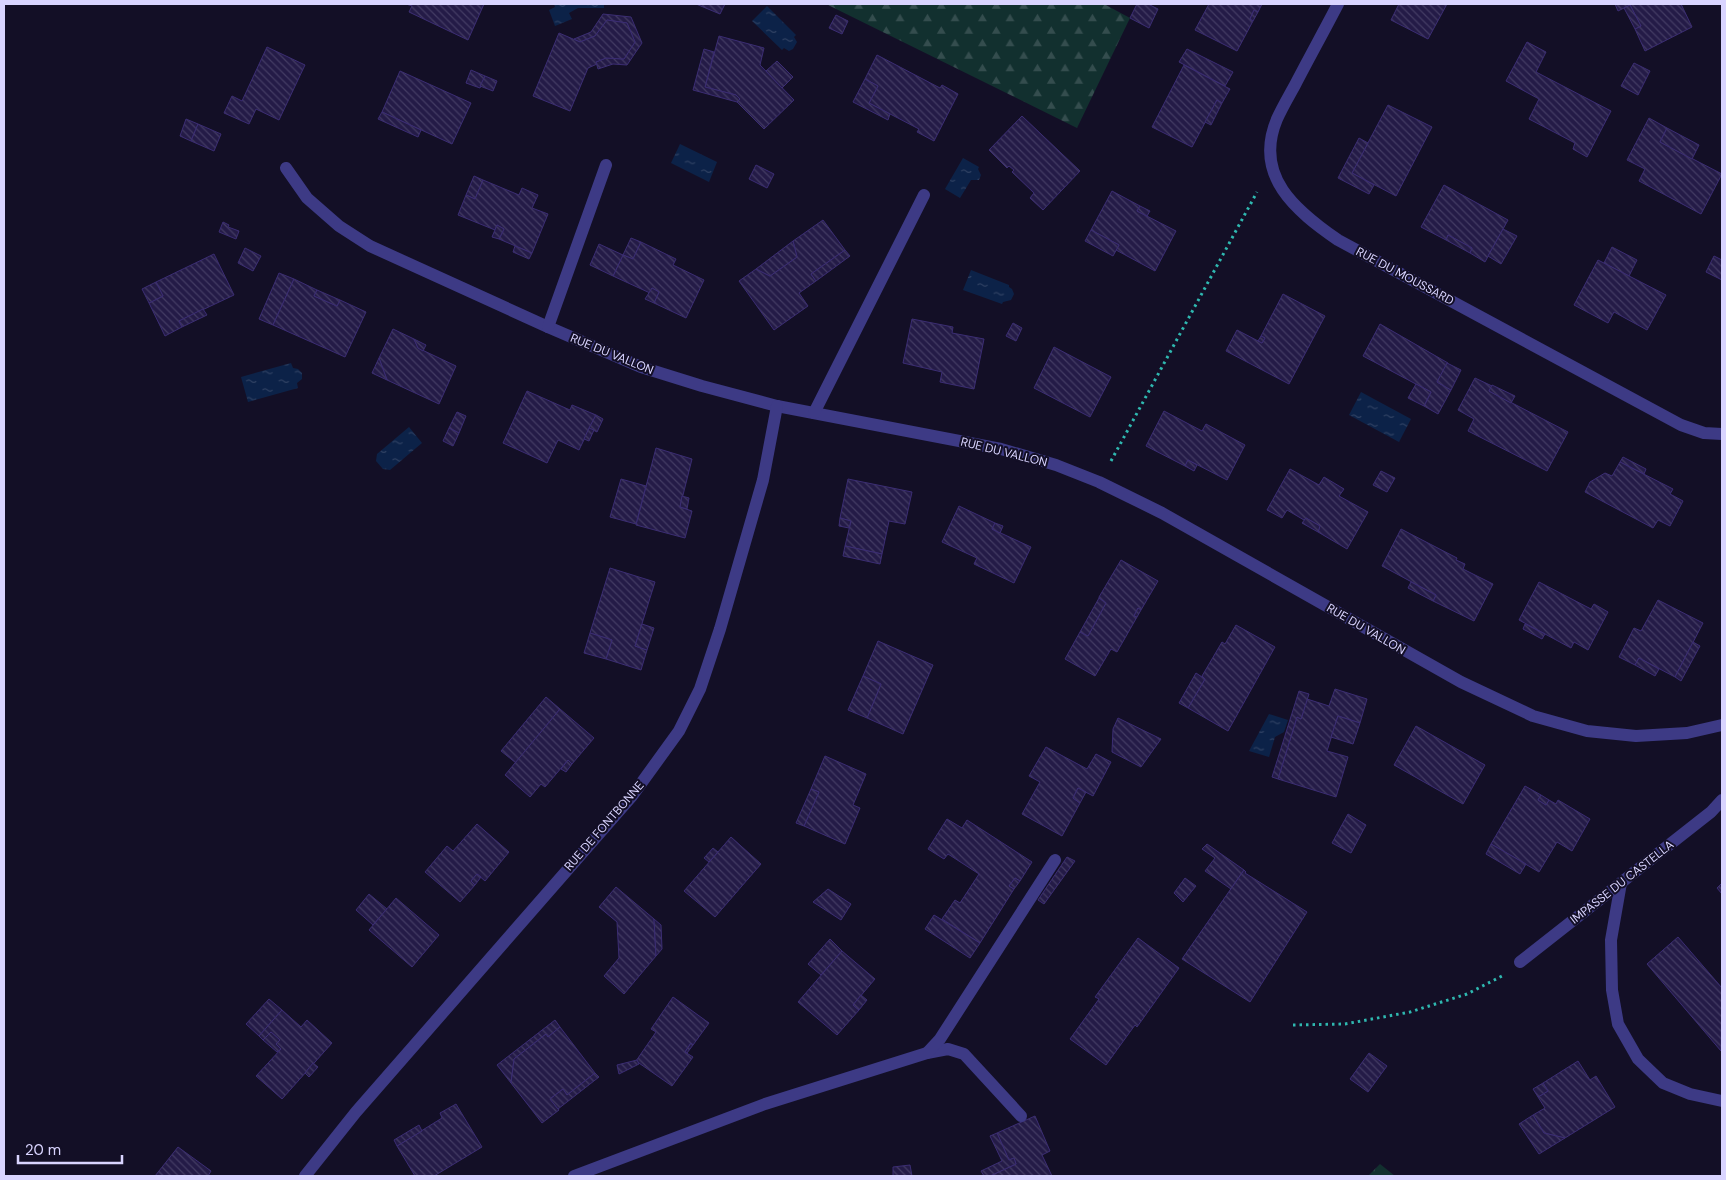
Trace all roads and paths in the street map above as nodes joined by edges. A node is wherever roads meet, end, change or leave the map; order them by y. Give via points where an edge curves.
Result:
1 (1338, 4) edge
2 (1271, 165) junction
3 (606, 166) dead end
4 (286, 168) dead end
5 (924, 194) dead end
6 (548, 328) junction
7 (777, 406) junction
8 (814, 412) junction
9 (1722, 434) edge
10 (1099, 482) junction
11 (1722, 725) edge
12 (1722, 800) edge
13 (1055, 860) dead end
14 (1621, 883) junction
15 (1520, 962) joint
16 (1293, 1025) dead end
17 (927, 1053) junction
18 (1722, 1100) edge
19 (1021, 1116) dead end
20 (305, 1176) edge
21 (574, 1176) edge

1 - 2 street, RUE DU MOUSSARD via 1277,120 1271,142
2 - 9 street, RUE DU MOUSSARD via 1281,188 1296,208 1338,240 1681,425 1704,433
2 - 10 path
3 - 6 street
4 - 6 street, RUE DU VALLON via 307,198 339,226 370,246
5 - 8 street
6 - 7 street, RUE DU VALLON via 641,367
7 - 8 street, RUE DU VALLON
7 - 20 street, RUE DE FONTBONNE via 763,480 720,629 700,689 679,731 632,796 356,1112
8 - 10 street, RUE DU VALLON via 1001,449
10 - 11 street, RUE DU VALLON via 1162,513 1460,682 1533,716 1587,731 1636,736 1687,733
12 - 14 street, IMPASSE DU CASTELLA
13 - 17 street via 940,1039
14 - 15 street, IMPASSE DU CASTELLA
14 - 18 street via 1611,940 1612,990 1618,1024 1638,1059 1663,1082 1690,1094
15 - 16 path via 1505,974 1467,994 1410,1012 1345,1024
17 - 19 street via 948,1050 964,1054
17 - 21 street via 765,1104

